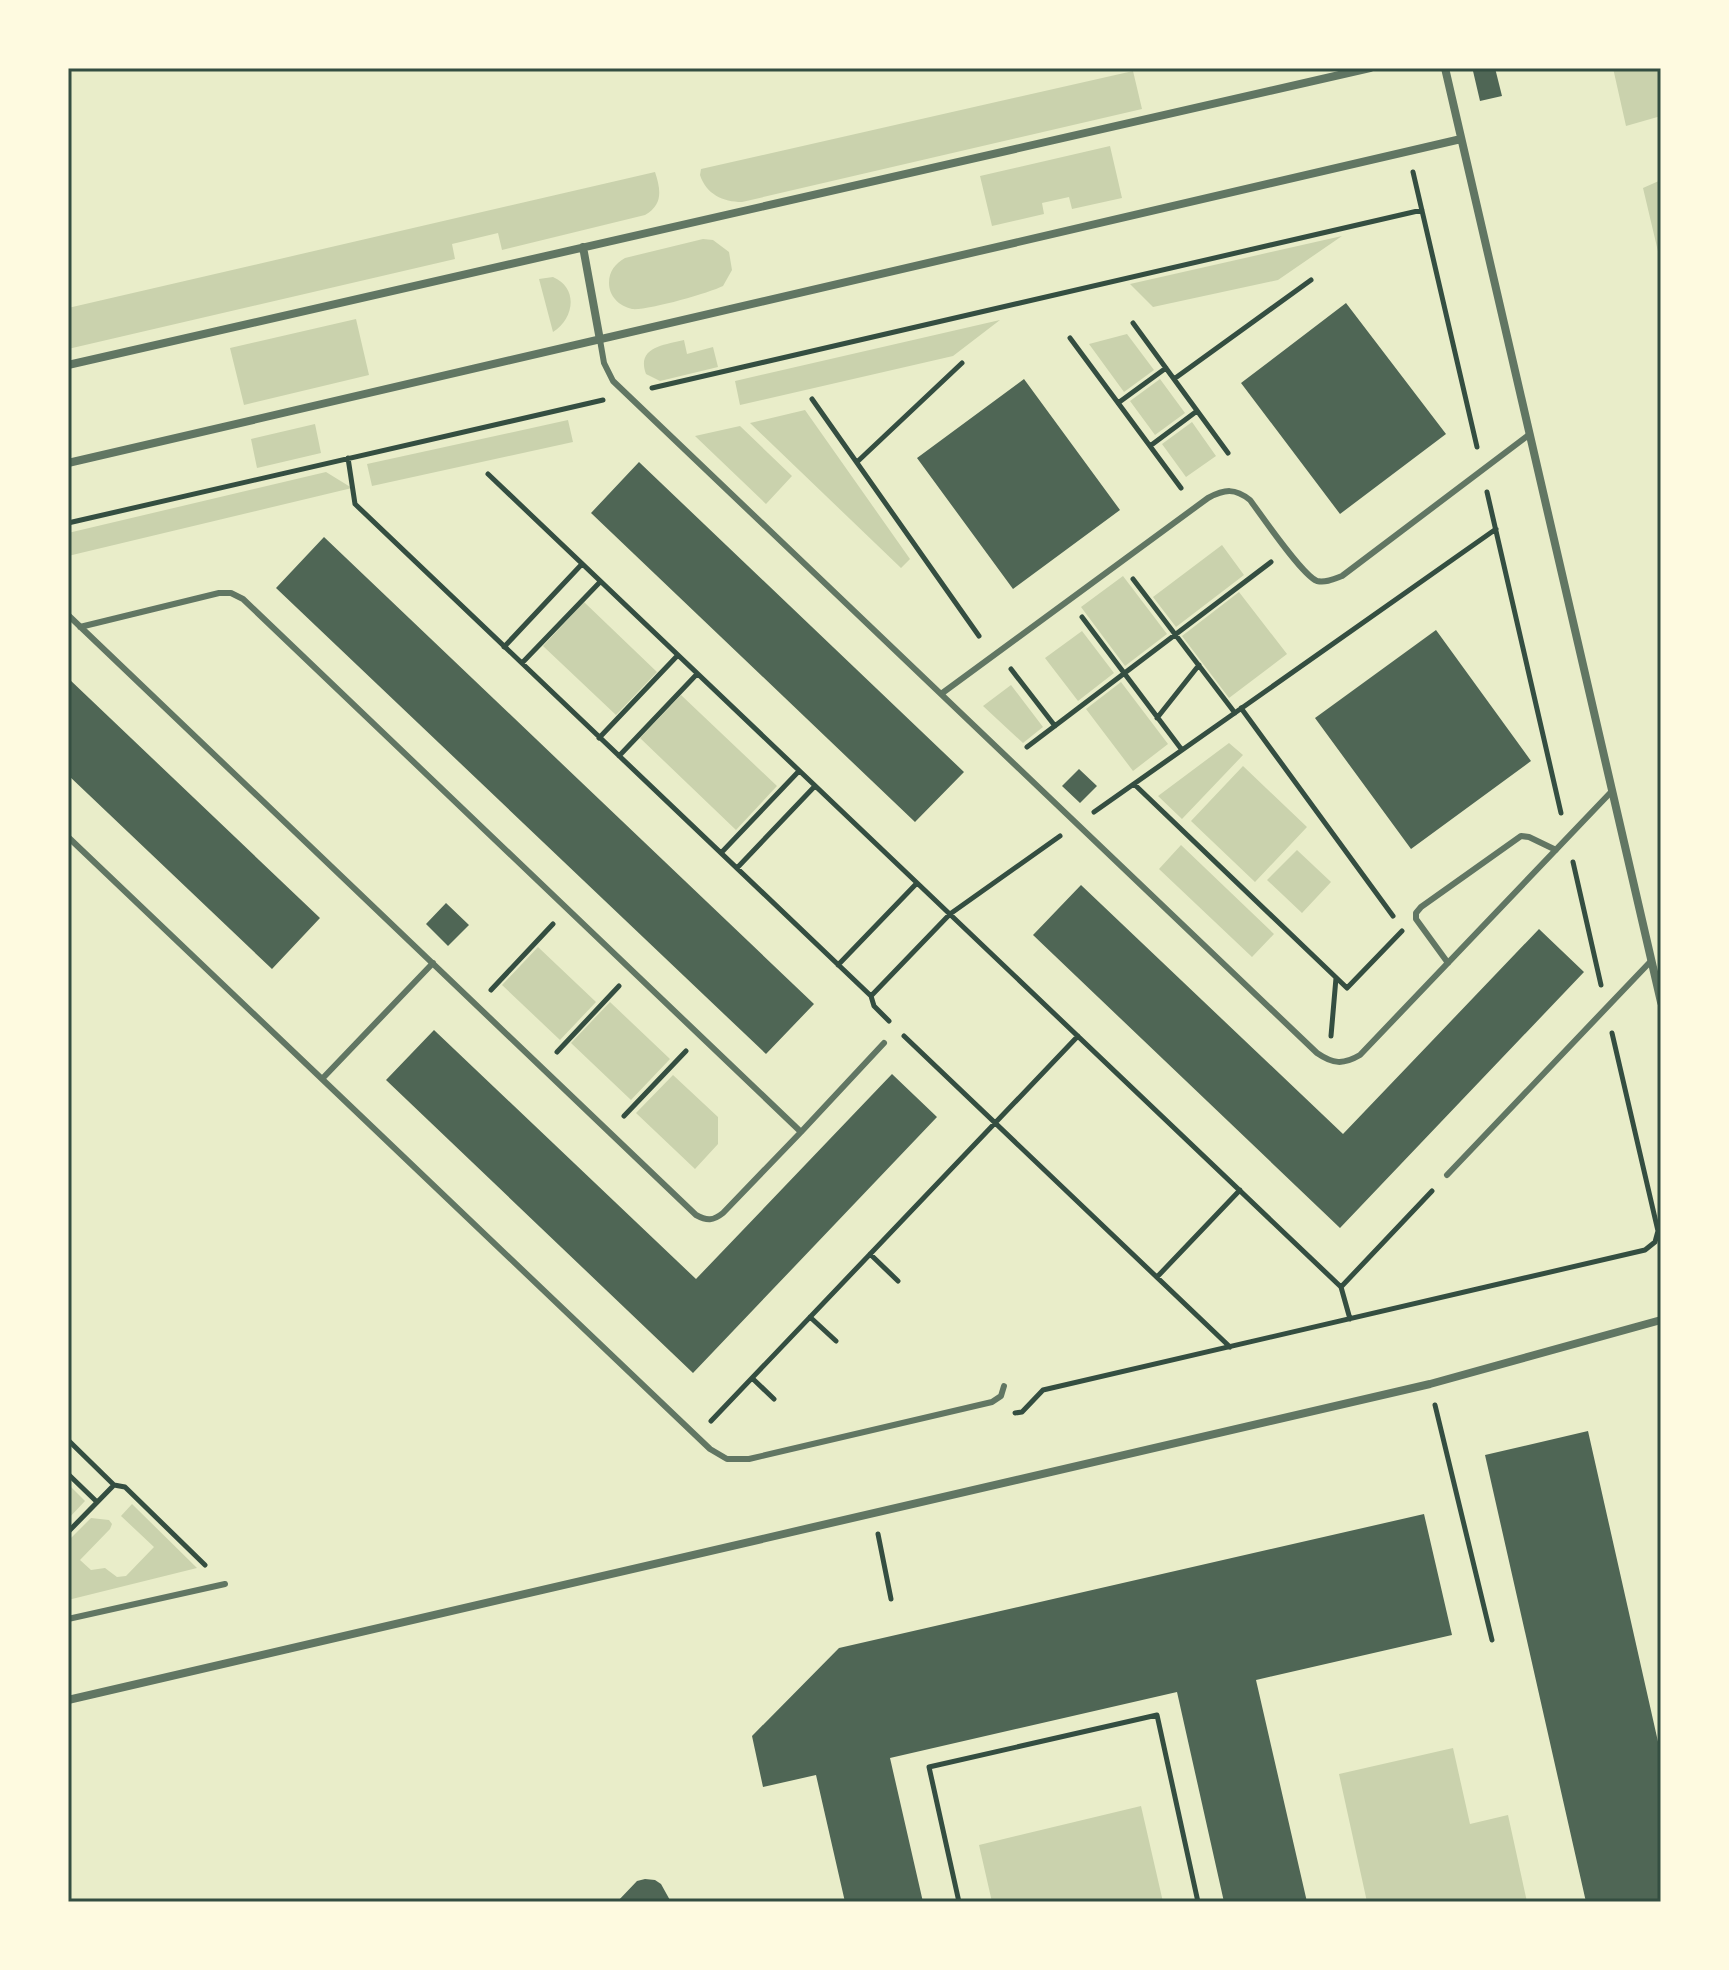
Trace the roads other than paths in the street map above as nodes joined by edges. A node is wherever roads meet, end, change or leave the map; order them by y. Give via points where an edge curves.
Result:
1 (1370, 68) edge
2 (1445, 68) edge
3 (1461, 139) junction
4 (583, 247) junction
5 (600, 340) junction
6 (68, 365) edge
7 (1530, 434) junction
8 (68, 463) edge
9 (68, 615) edge
10 (80, 627) junction
11 (941, 694) junction
12 (1612, 791) junction
13 (68, 837) edge
14 (1556, 850) junction
15 (1651, 961) junction
16 (433, 963) junction
17 (1448, 963) junction
18 (1661, 1002) edge
19 (884, 1043) dead end
20 (322, 1079) junction
21 (801, 1132) junction
22 (1447, 1175) road end
23 (1661, 1320) edge
24 (1004, 1386) dead end
25 (225, 1584) road end
26 (68, 1619) edge
27 (68, 1700) edge

1 - 4 street
2 - 3 street
3 - 5 street
3 - 7 street
4 - 5 street
4 - 6 street
5 - 8 street
5 - 11 lane via 607,373 626,394
7 - 11 lane via 1331,581 1304,571 1250,500 1240,492 1223,490
7 - 12 street
9 - 10 lane
10 - 16 lane
10 - 21 lane via 219,593 243,599
11 - 17 lane via 1329,1061 1346,1063 1360,1055
12 - 14 lane
12 - 15 street
13 - 20 lane
14 - 17 lane
14 - 17 lane via 1521,836 1421,907 1416,916
15 - 18 street
15 - 22 lane
16 - 20 lane
16 - 21 lane via 705,1220 723,1213
19 - 21 lane
20 - 24 lane via 696,1436 727,1459 749,1459 992,1402
23 - 27 street via 1430,1384
25 - 26 lane

